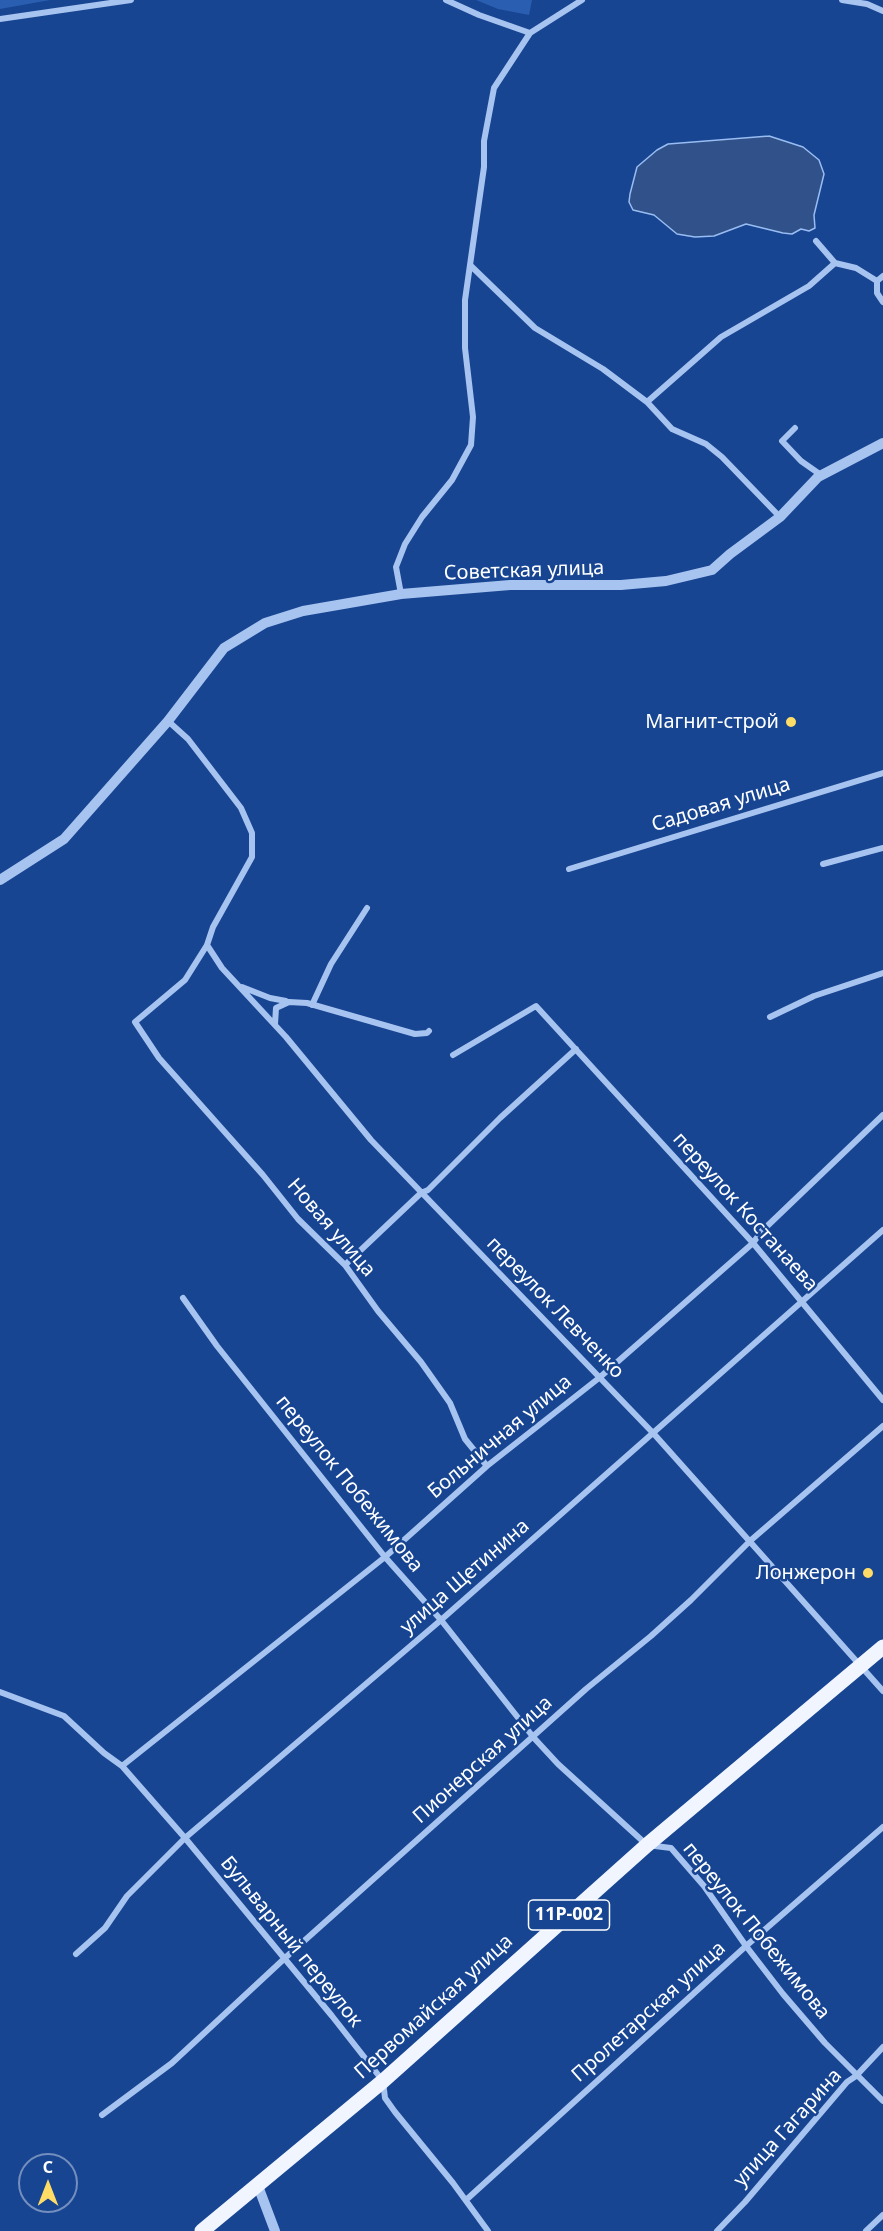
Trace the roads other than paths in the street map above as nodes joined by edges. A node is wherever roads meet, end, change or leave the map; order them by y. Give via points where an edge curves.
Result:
1 (131, 0) edge
2 (446, 0) edge
3 (582, 0) edge
4 (842, 0) edge
5 (862, 2) edge
6 (881, 10) edge
7 (0, 19) edge
8 (530, 33) junction
9 (816, 241) dead end
10 (835, 263) junction
11 (471, 266) junction
12 (880, 278) edge
13 (883, 302) edge
14 (647, 402) junction
15 (795, 428) dead end
16 (883, 443) edge
17 (822, 475) junction
18 (780, 517) junction
19 (400, 594) junction
20 (168, 721) junction
21 (883, 773) edge
22 (883, 848) edge
23 (823, 864) dead end
24 (569, 869) dead end
25 (0, 880) edge
26 (367, 908) dead end
27 (207, 945) junction
28 (883, 973) edge
29 (238, 985) junction
30 (289, 1002) junction
31 (312, 1005) junction
32 (770, 1017) dead end
33 (275, 1025) junction
34 (429, 1031) dead end
35 (576, 1049) junction
36 (453, 1055) dead end
37 (883, 1115) edge
38 (421, 1193) junction
39 (883, 1230) edge
40 (753, 1243) junction
41 (345, 1265) junction
42 (183, 1298) dead end
43 (803, 1302) junction
44 (599, 1378) junction
45 (883, 1400) edge
46 (883, 1426) edge
47 (654, 1434) junction
48 (487, 1466) junction
49 (750, 1541) junction
50 (385, 1557) junction
51 (441, 1620) junction
52 (883, 1647) edge
53 (862, 1666) junction
54 (883, 1691) edge
55 (0, 1692) edge
56 (534, 1738) junction
57 (122, 1766) junction
58 (883, 1827) edge
59 (185, 1838) junction
60 (646, 1845) junction
61 (746, 1946) junction
62 (76, 1954) dead end
63 (285, 1958) junction
64 (883, 2048) edge
65 (856, 2076) junction
66 (383, 2081) junction
67 (883, 2101) edge
68 (102, 2115) dead end
69 (258, 2186) junction
70 (466, 2200) junction
71 (883, 2215) edge
72 (202, 2231) edge
73 (275, 2231) edge
74 (488, 2231) edge
75 (717, 2231) edge
76 (866, 2231) edge

1 - 7 street
2 - 8 street
3 - 8 street
4 - 5 street
5 - 6 street
8 - 11 street via 494,88 484,141
9 - 10 street
10 - 12 street
10 - 14 street via 809,286 721,337
11 - 14 street via 535,328 603,369
11 - 19 street via 465,300 465,348 473,417 471,445 452,480 405,543 396,567
12 - 13 street via 877,293
14 - 18 street via 672,429 706,444 722,457
15 - 17 street via 782,441
16 - 17 street, Советская улица
17 - 18 street, Советская улица
18 - 19 street, Советская улица via 712,570 666,581 510,585
19 - 20 street, Советская улица via 303,611 265,623 224,648
20 - 25 street, Советская улица via 64,839
20 - 27 street via 211,767 241,808 252,833 252,857
21 - 24 street, Садовая улица
22 - 23 street
26 - 31 street via 331,964
27 - 29 street, переулок Левченко
27 - 41 street, Новая улица via 185,980 135,1022 159,1058 298,1219
28 - 32 street via 814,996
29 - 30 street
29 - 33 street, переулок Левченко
30 - 31 street
30 - 33 street via 276,1008
31 - 34 street via 414,1034
33 - 38 street, переулок Левченко
35 - 36 street, переулок Костанаева via 536,1006
35 - 38 street
35 - 40 street, переулок Костанаева
37 - 40 street, Больничная улица
38 - 41 street
38 - 44 street, переулок Левченко
39 - 43 street, улица Щетинина
40 - 43 street, переулок Костанаева
40 - 44 street, Больничная улица
41 - 48 street, Новая улица via 450,1403 465,1438
42 - 50 street, переулок Побежимова
43 - 45 street, переулок Костанаева
43 - 47 street, улица Щетинина
44 - 47 street, переулок Левченко
44 - 48 street, Больничная улица
46 - 49 street, Пионерская улица
47 - 49 street, переулок Левченко
47 - 51 street, улица Щетинина
48 - 50 street, Больничная улица
49 - 53 street, переулок Левченко
49 - 56 street, Пионерская улица via 691,1600
50 - 51 street, переулок Побежимова
50 - 57 street, Больничная улица
51 - 56 street, переулок Побежимова
51 - 59 street, улица Щетинина
52 - 53 main road, Первомайская улица / 11Р-002
53 - 54 street, переулок Левченко
53 - 60 main road, Первомайская улица / 11Р-002
55 - 57 street, Бульварный переулок via 64,1716
56 - 60 street, переулок Побежимова
56 - 63 street, Пионерская улица
57 - 59 street, Бульварный переулок
58 - 61 street, Пролетарская улица
59 - 62 street, улица Щетинина via 127,1896 105,1928
59 - 63 street, Бульварный переулок
60 - 61 street, переулок Побежимова via 671,1848 704,1886
60 - 66 main road, Первомайская улица / 11Р-002
61 - 65 street, переулок Побежимова
61 - 70 street, Пролетарская улица
63 - 66 street, Бульварный переулок
63 - 68 street, Пионерская улица via 172,2063
64 - 65 street, улица Гагарина
65 - 67 street, переулок Побежимова
65 - 75 street, улица Гагарина
66 - 69 main road, Первомайская улица / 11Р-002
66 - 70 street, Бульварный переулок via 385,2098
69 - 72 main road, Первомайская улица / 11Р-002
69 - 73 street
70 - 74 street, Бульварный переулок
71 - 76 street

